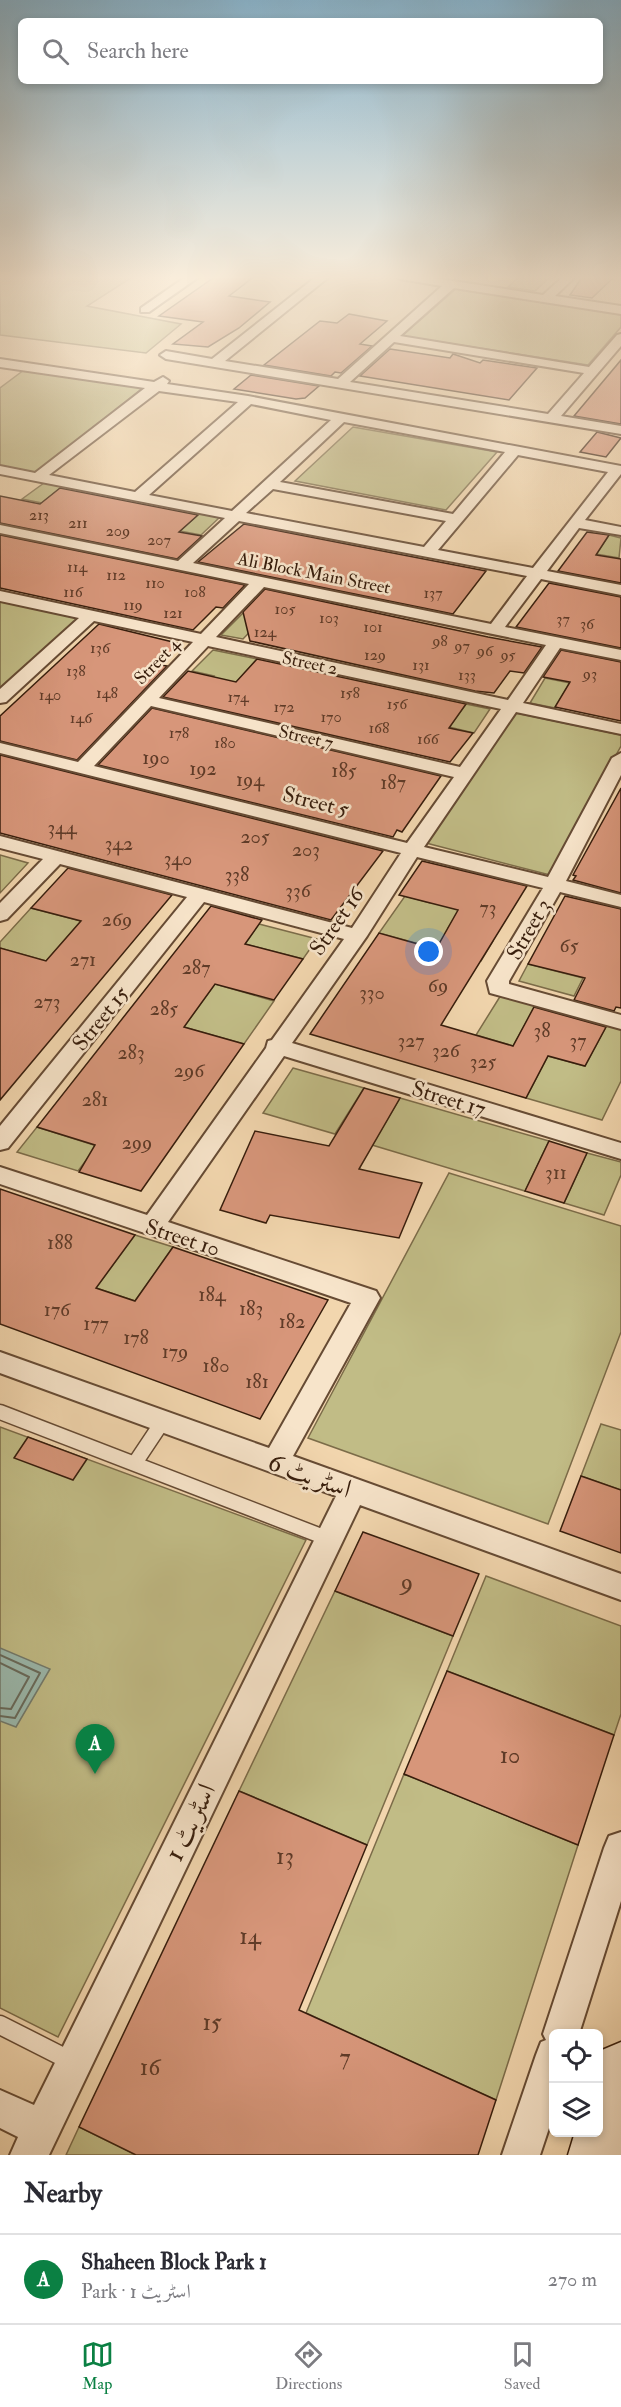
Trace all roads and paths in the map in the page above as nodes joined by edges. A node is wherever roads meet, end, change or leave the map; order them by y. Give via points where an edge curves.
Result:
1 (90, 377) edge
2 (170, 377) edge
3 (296, 377) edge
4 (348, 377) edge
5 (588, 377) edge
6 (340, 384) junction
7 (156, 386) junction
8 (248, 400) junction
9 (342, 417) junction
10 (551, 419) junction
11 (621, 430) edge
12 (514, 451) junction
13 (0, 470) edge
14 (619, 470) edge
15 (38, 477) junction
16 (270, 484) junction
17 (139, 496) junction
18 (237, 515) junction
19 (457, 519) junction
20 (576, 523) junction
21 (0, 529) edge
22 (621, 531) edge
23 (429, 552) junction
24 (181, 566) junction
25 (538, 574) junction
26 (260, 582) junction
27 (621, 590) edge
28 (0, 596) edge
29 (90, 616) junction
30 (495, 629) junction
31 (204, 641) junction
32 (556, 642) junction
33 (621, 655) edge
34 (0, 698) edge
35 (147, 700) junction
36 (512, 706) junction
37 (621, 729) edge
38 (0, 748) edge
39 (621, 758) edge
40 (82, 768) junction
41 (465, 774) junction
42 (0, 842) edge
43 (412, 850) junction
44 (56, 857) junction
45 (554, 885) junction
46 (200, 894) junction
47 (621, 901) edge
48 (0, 915) edge
49 (357, 936) junction
50 (621, 1022) edge
51 (276, 1046) junction
52 (0, 1142) edge
53 (621, 1150) edge
54 (0, 1175) edge
55 (152, 1226) junction
56 (4, 1370) edge
57 (0, 1412) edge
58 (164, 1421) junction
59 (276, 1462) junction
60 (135, 1463) junction
61 (353, 1490) junction
62 (329, 1539) junction
63 (621, 1587) edge
64 (621, 1848) edge
65 (0, 2025) edge
66 (563, 2029) edge
67 (72, 2061) junction
68 (621, 2069) edge
69 (549, 2070) edge
70 (0, 2108) edge
71 (35, 2142) edge
72 (521, 2155) edge
73 (596, 2155) edge

1 - 7 street
2 - 7 street
3 - 6 street
4 - 6 street
5 - 10 street
6 - 10 street
7 - 8 street
7 - 15 street
8 - 9 street
8 - 17 street
9 - 12 street
9 - 16 street
10 - 11 street
12 - 14 street
12 - 19 street
13 - 15 street
14 - 20 street
15 - 17 street
16 - 18 street
16 - 19 street
17 - 18 street
18 - 23 street
18 - 24 street
19 - 23 street
20 - 22 street
20 - 25 street
21 - 24 street, Ali Block Main Street
23 - 25 street
24 - 26 street, Ali Block Main Street
25 - 27 street
25 - 30 street
26 - 30 street, Ali Block Main Street
26 - 31 street, Street 4
28 - 29 street, Street 2
29 - 31 street, Street 2
29 - 34 street
30 - 32 street, Ali Block Main Street
31 - 35 street, Street 4
31 - 36 street, Street 2
32 - 33 street, Ali Block Main Street
32 - 36 street, Street 16
35 - 40 street, Street 4
35 - 41 street, Street 7
36 - 37 street, Street 2
36 - 41 street, Street 16
38 - 40 street, Street 5
39 - 45 street, Street 3
40 - 43 street, Street 5
41 - 43 street, Street 16
42 - 44 street
43 - 45 street, Street 5
43 - 49 street, Street 16
44 - 46 street
44 - 48 street
45 - 47 street, Street 5
45 - 50 street, Street 3 via 498,981 498,988
46 - 49 street
46 - 52 street, Street 15
49 - 51 street, Street 16
51 - 53 street, Street 17
51 - 55 street, Street 16
54 - 55 street, Street 10
55 - 59 street, Street 10 via 367,1298
56 - 58 street, اسٹریٹ 6
57 - 60 lane
58 - 59 street, اسٹریٹ 6
58 - 60 lane
59 - 61 street, اسٹریٹ 6
60 - 62 lane
61 - 62 street, اسٹریٹ 1
61 - 63 street, اسٹریٹ 6
62 - 67 street, اسٹریٹ 1
64 - 66 street
65 - 67 lane
67 - 71 street, اسٹریٹ 1
68 - 73 main road
69 - 72 street
70 - 71 street

